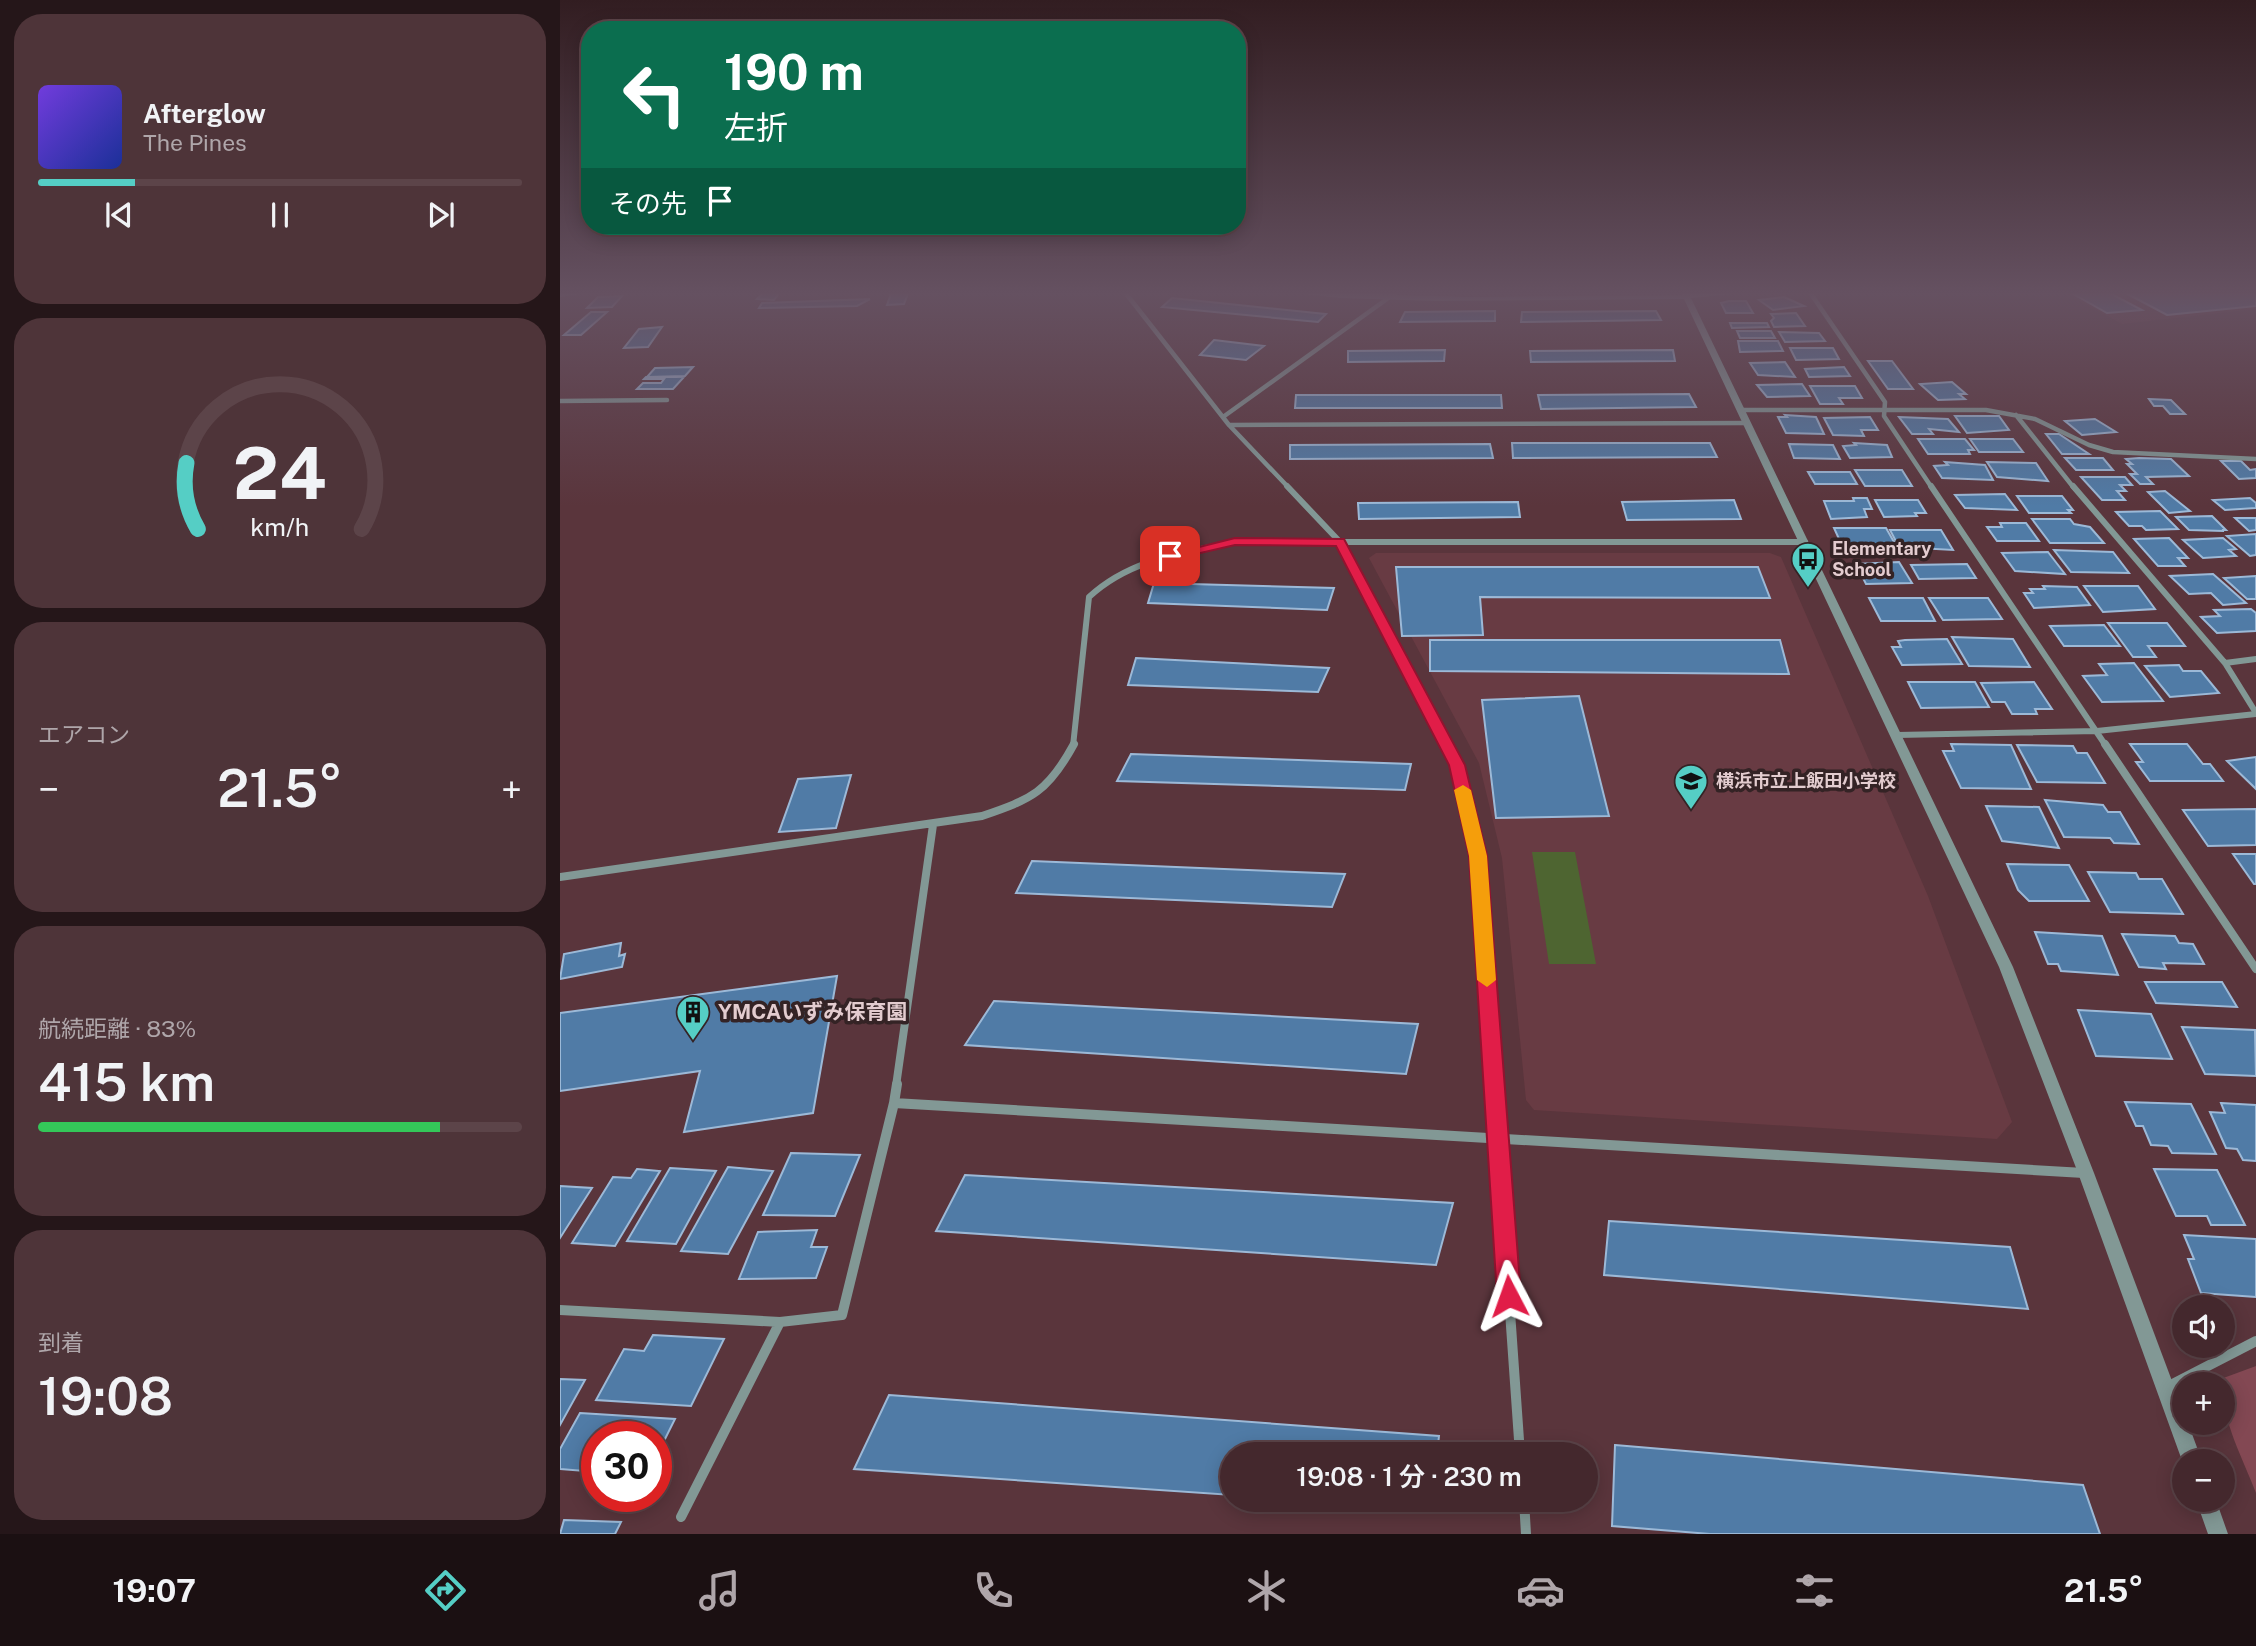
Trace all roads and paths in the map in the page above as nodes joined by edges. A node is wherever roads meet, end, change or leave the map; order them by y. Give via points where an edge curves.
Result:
1 (1180, 363) edge
2 (1299, 363) edge
3 (1718, 363) edge
4 (1858, 363) edge
5 (667, 400) dead end
6 (560, 401) edge
7 (1885, 409) junction
8 (1741, 410) junction
9 (2015, 414) junction
10 (1223, 417) junction
11 (1748, 424) junction
12 (1229, 425) junction
13 (2256, 458) edge
14 (1340, 542) junction
15 (1805, 542) junction
16 (2256, 659) edge
17 (2225, 663) junction
18 (2256, 713) edge
19 (2097, 731) junction
20 (1897, 735) junction
21 (933, 825) junction
22 (560, 877) edge
23 (2256, 969) edge
24 (894, 1103) junction
25 (1498, 1138) junction
26 (2086, 1173) junction
27 (560, 1310) edge
28 (780, 1322) junction
29 (2256, 1341) edge
30 (2165, 1389) junction
31 (1519, 1442) edge
32 (2188, 1449) edge
33 (1525, 1512) edge
34 (2210, 1512) edge
35 (681, 1517) dead end
36 (1526, 1534) edge
37 (2218, 1534) edge

1 - 10 street
2 - 10 street
3 - 8 street
4 - 7 street via 1885,402
5 - 6 street
7 - 8 street
7 - 9 street
7 - 19 street via 1884,416
8 - 11 street
9 - 13 street via 2113,452
9 - 17 street
10 - 12 street
11 - 12 street
11 - 15 street
12 - 14 street
14 - 15 street
14 - 21 street via 1235,542 1148,561 1104,580 1089,597 1076,741 1058,774 1028,800 982,816
14 - 25 street via 1457,765 1478,856
15 - 20 street
16 - 17 street
17 - 18 street
18 - 19 street
19 - 20 street
19 - 23 street
20 - 26 street via 2006,967
21 - 22 street
21 - 24 street
24 - 25 street
24 - 28 street via 842,1315
25 - 26 street
25 - 31 street
26 - 30 street
27 - 28 street
28 - 35 street
29 - 30 street
30 - 32 street
33 - 36 street
34 - 37 street

